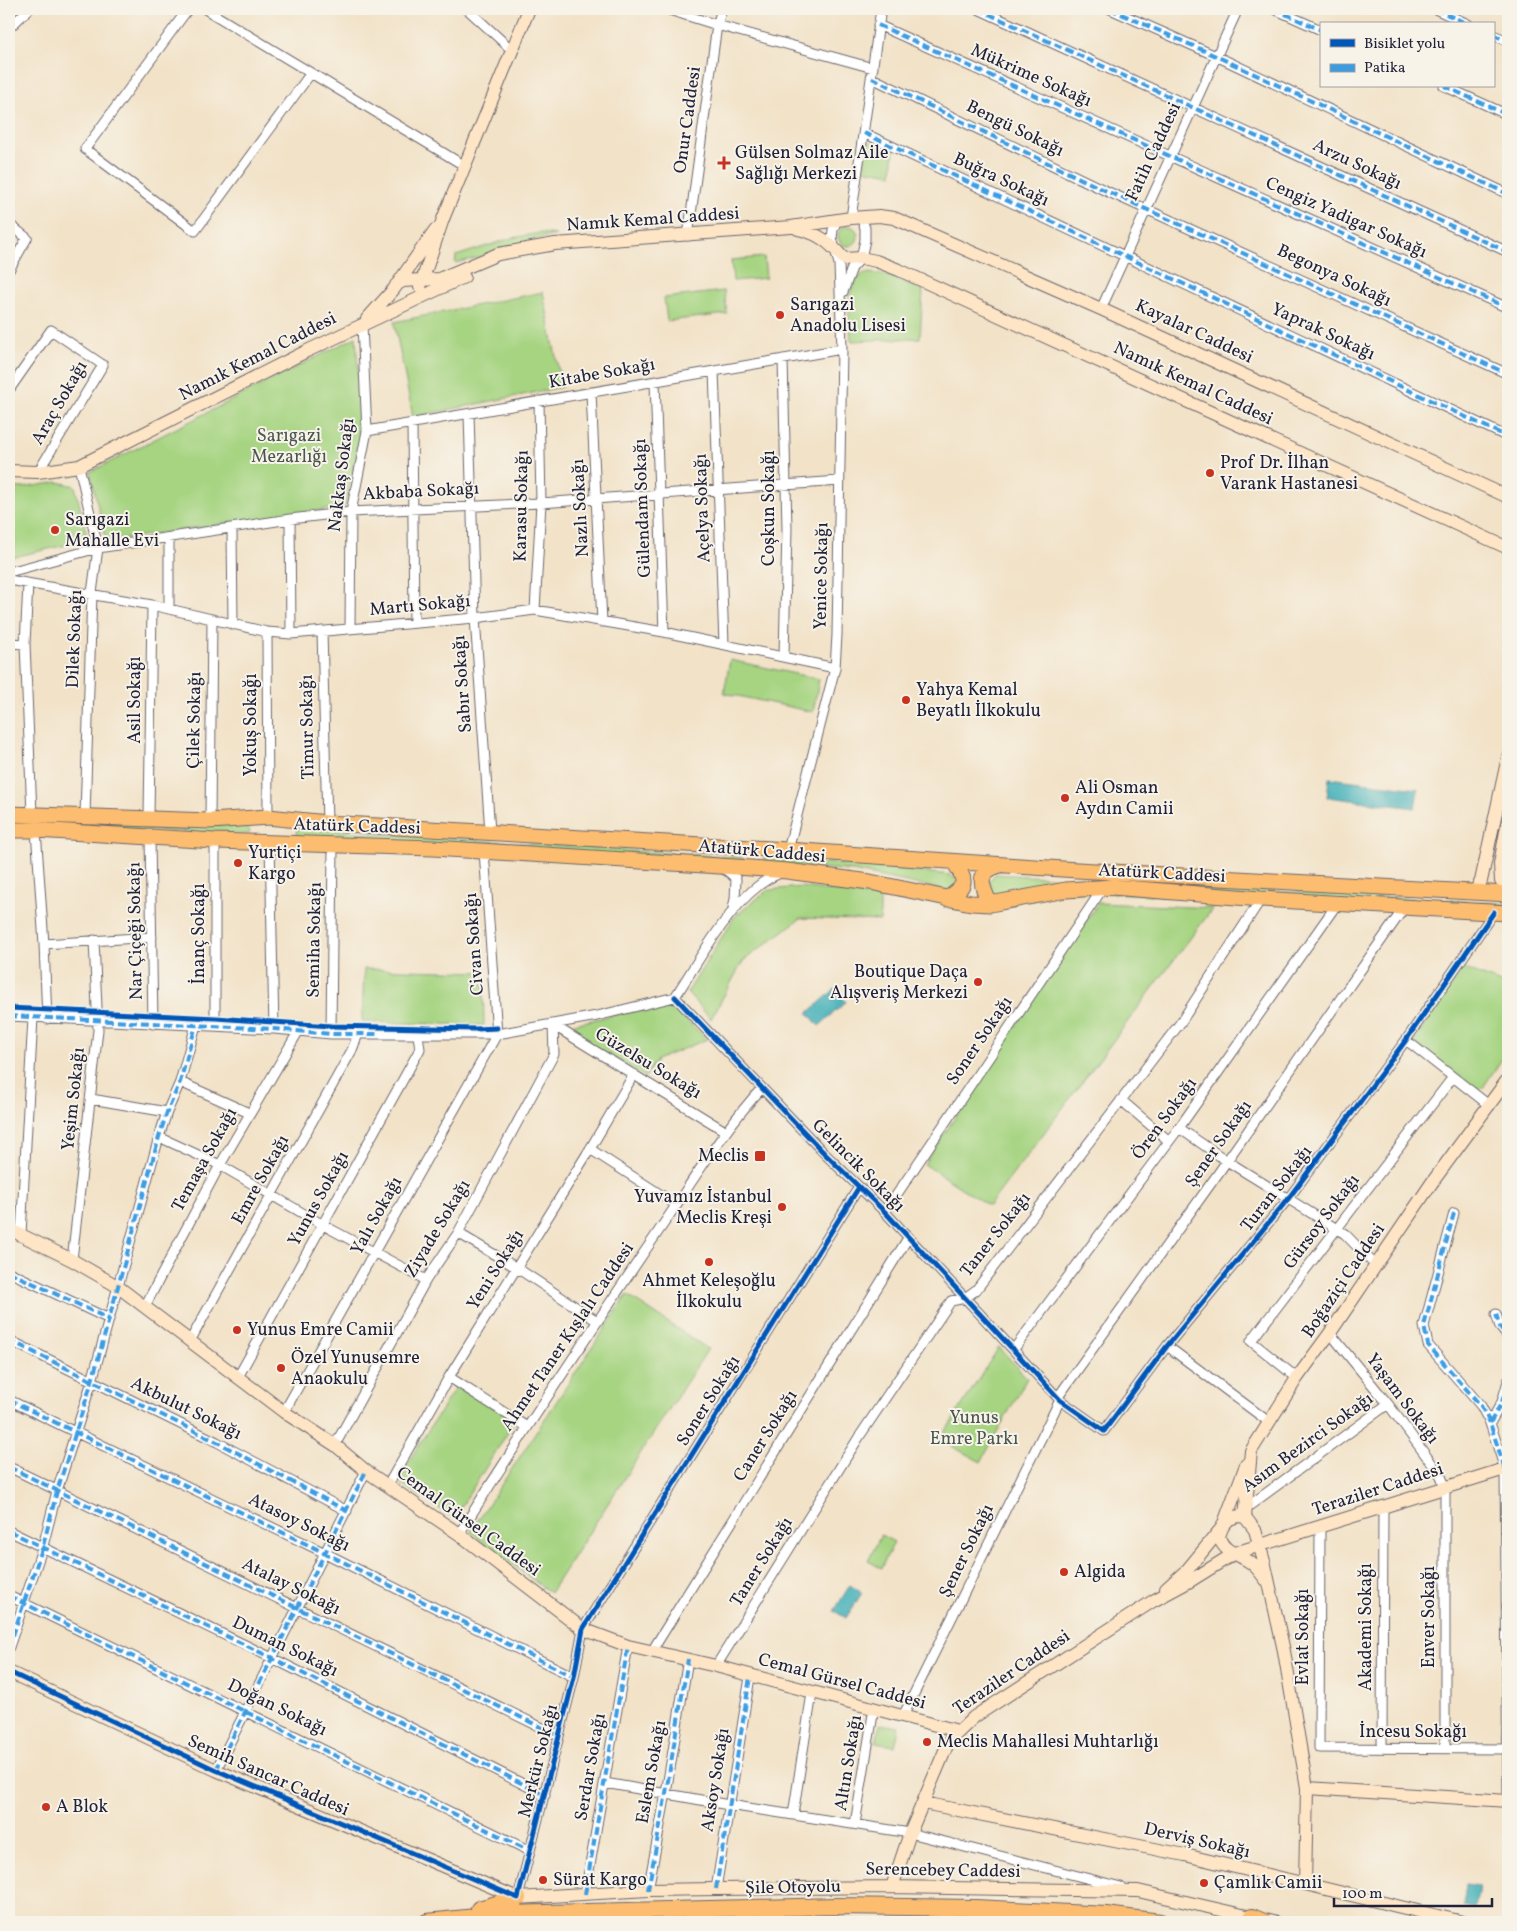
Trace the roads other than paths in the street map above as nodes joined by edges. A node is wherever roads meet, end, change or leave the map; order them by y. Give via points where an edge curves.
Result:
1 (29, 9) edge
2 (188, 9) edge
3 (205, 9) edge
4 (467, 9) edge
5 (529, 9) edge
6 (666, 9) edge
7 (722, 9) edge
8 (881, 9) edge
9 (978, 9) edge
10 (1110, 9) edge
11 (1238, 9) edge
12 (1274, 9) edge
13 (1434, 9) edge
14 (1463, 22) edge
15 (717, 25) junction
16 (878, 25) junction
17 (9, 28) edge
18 (1320, 30) edge
19 (1494, 35) edge
20 (1508, 41) edge
21 (513, 51) junction
22 (1216, 56) junction
23 (873, 68) junction
24 (311, 73) junction
25 (872, 78) junction
26 (1448, 88) edge
27 (1193, 108) junction
28 (1508, 115) edge
29 (864, 133) junction
30 (1170, 157) junction
31 (465, 166) junction
32 (1508, 194) edge
33 (1146, 208) junction
34 (856, 218) junction
35 (443, 219) junction
36 (836, 222) junction
37 (9, 224) edge
38 (791, 227) junction
39 (688, 236) junction
40 (836, 250) junction
41 (518, 251) junction
42 (1508, 252) edge
43 (1124, 256) junction
44 (861, 258) junction
45 (9, 270) edge
46 (423, 281) junction
47 (399, 285) junction
48 (841, 297) junction
49 (413, 299) junction
50 (1508, 308) edge
51 (1101, 309) junction
52 (362, 325) junction
53 (842, 349) junction
54 (783, 359) junction
55 (714, 371) junction
56 (1508, 374) edge
57 (655, 382) junction
58 (9, 390) edge
59 (592, 392) junction
60 (540, 401) junction
61 (468, 414) junction
62 (412, 424) junction
63 (367, 431) junction
64 (1508, 436) edge
65 (79, 466) junction
66 (9, 471) edge
67 (38, 472) junction
68 (839, 481) junction
69 (786, 485) junction
70 (719, 490) junction
71 (659, 494) junction
72 (1508, 497) edge
73 (596, 498) junction
74 (541, 503) junction
75 (471, 506) junction
76 (414, 510) junction
77 (351, 512) junction
78 (290, 519) junction
79 (232, 529) junction
80 (169, 538) junction
81 (98, 548) junction
82 (1508, 548) edge
83 (9, 572) edge
84 (9, 580) edge
85 (28, 584) junction
86 (92, 593) junction
87 (152, 605) junction
88 (169, 609) junction
89 (535, 610) junction
90 (475, 618) junction
91 (212, 619) junction
92 (602, 622) junction
93 (414, 623) junction
94 (233, 625) junction
95 (350, 629) junction
96 (322, 631) junction
97 (267, 632) junction
98 (664, 632) junction
99 (291, 634) junction
100 (9, 643) edge
101 (25, 644) junction
102 (724, 644) junction
103 (784, 656) junction
104 (835, 668) junction
105 (1508, 758) edge
106 (9, 814) edge
107 (32, 814) junction
108 (85, 816) junction
109 (268, 817) junction
110 (149, 818) junction
111 (250, 818) junction
112 (290, 819) junction
113 (1508, 820) edge
114 (210, 821) junction
115 (327, 823) junction
116 (9, 830) edge
117 (36, 830) junction
118 (490, 832) junction
119 (150, 837) junction
120 (215, 841) junction
121 (253, 842) junction
122 (270, 843) junction
123 (290, 844) junction
124 (333, 846) junction
125 (788, 850) junction
126 (484, 851) junction
127 (954, 862) junction
128 (1000, 865) junction
129 (720, 866) junction
130 (787, 871) junction
131 (1103, 888) junction
132 (1472, 892) junction
133 (1508, 893) edge
134 (947, 899) junction
135 (1261, 899) junction
136 (990, 904) junction
137 (1337, 904) junction
138 (1404, 908) junction
139 (732, 910) junction
140 (1501, 913) edge
141 (152, 937) junction
142 (94, 940) junction
143 (44, 944) junction
144 (675, 997) junction
145 (9, 1016) edge
146 (33, 1018) junction
147 (46, 1019) junction
148 (98, 1022) junction
149 (153, 1024) junction
150 (553, 1025) junction
151 (196, 1026) junction
152 (215, 1026) junction
153 (274, 1029) junction
154 (298, 1032) junction
155 (331, 1034) junction
156 (358, 1034) junction
157 (497, 1034) junction
158 (418, 1035) junction
159 (1406, 1040) junction
160 (634, 1074) junction
161 (1453, 1077) junction
162 (1508, 1079) edge
163 (180, 1082) junction
164 (762, 1088) junction
165 (91, 1099) junction
166 (1121, 1100) junction
167 (1490, 1106) junction
168 (167, 1112) junction
169 (249, 1113) junction
170 (1179, 1128) junction
171 (725, 1131) junction
172 (159, 1137) junction
173 (1169, 1141) junction
174 (590, 1149) junction
175 (1228, 1161) junction
176 (220, 1165) junction
177 (859, 1186) junction
178 (271, 1195) junction
179 (1288, 1199) junction
180 (677, 1205) junction
181 (885, 1212) junction
182 (1454, 1213) dead end
183 (323, 1225) junction
184 (9, 1229) edge
185 (1337, 1229) junction
186 (458, 1233) junction
187 (21, 1234) junction
188 (908, 1238) junction
189 (375, 1252) junction
190 (72, 1260) junction
191 (1375, 1266) junction
192 (517, 1268) junction
193 (9, 1272) edge
194 (426, 1280) junction
195 (117, 1286) junction
196 (965, 1298) junction
197 (145, 1306) junction
198 (1496, 1314) dead end
199 (109, 1319) junction
200 (597, 1321) junction
201 (1330, 1333) junction
202 (1508, 1337) edge
203 (9, 1340) edge
204 (190, 1341) junction
205 (1168, 1346) junction
206 (1014, 1349) junction
207 (238, 1377) junction
208 (449, 1377) junction
209 (1297, 1378) junction
210 (92, 1381) junction
211 (1508, 1381) edge
212 (1059, 1399) junction
213 (9, 1400) edge
214 (1388, 1404) junction
215 (284, 1412) junction
216 (1269, 1422) junction
217 (1490, 1423) junction
218 (527, 1427) junction
219 (76, 1434) junction
220 (335, 1445) junction
221 (1251, 1451) junction
222 (9, 1467) edge
223 (1507, 1468) edge
224 (366, 1470) junction
225 (388, 1485) junction
226 (1444, 1486) junction
227 (57, 1491) junction
228 (1383, 1506) junction
229 (347, 1510) junction
230 (1245, 1512) junction
231 (1221, 1527) junction
232 (1320, 1527) junction
233 (9, 1531) edge
234 (458, 1534) junction
235 (43, 1546) junction
236 (1258, 1546) junction
237 (325, 1553) junction
238 (1235, 1553) junction
239 (1270, 1585) junction
240 (9, 1596) edge
241 (1153, 1601) junction
242 (24, 1603) junction
243 (298, 1608) junction
244 (583, 1629) junction
245 (628, 1646) junction
246 (9, 1647) edge
247 (652, 1651) junction
248 (272, 1658) junction
249 (688, 1660) junction
250 (716, 1666) junction
251 (9, 1672) edge
252 (750, 1676) junction
253 (574, 1677) junction
254 (812, 1693) junction
255 (874, 1708) junction
256 (244, 1710) junction
257 (904, 1716) junction
258 (958, 1732) junction
259 (559, 1736) junction
260 (1319, 1748) joint
261 (1382, 1748) junction
262 (1445, 1748) junction
263 (1507, 1749) edge
264 (216, 1770) junction
265 (605, 1783) junction
266 (1307, 1788) junction
267 (666, 1793) junction
268 (545, 1795) junction
269 (1508, 1801) edge
270 (923, 1803) junction
271 (729, 1804) junction
272 (793, 1814) junction
273 (855, 1824) junction
274 (910, 1832) junction
275 (530, 1851) junction
276 (1305, 1884) junction
277 (892, 1887) junction
278 (716, 1889) junction
279 (648, 1890) junction
280 (1138, 1891) junction
281 (585, 1894) junction
282 (518, 1898) junction
283 (1258, 1920) edge
284 (427, 1922) edge
285 (933, 1922) edge
286 (949, 1922) edge
287 (1160, 1922) edge
288 (1273, 1922) edge
289 (1463, 1922) edge

1 - 17 street
2 - 24 street via 85,149 195,231
3 - 24 street
4 - 21 street
5 - 21 main road
6 - 15 street
7 - 15 street, Onur Caddesi
8 - 16 street
9 - 27 street, Arzu Sokağı
10 - 22 street
11 - 22 street, Fatih Caddesi
12 - 18 street
13 - 14 street
15 - 23 street
15 - 39 street, Onur Caddesi
16 - 23 street
16 - 30 street, Mükrime Sokağı
19 - 20 street
21 - 31 main road
22 - 27 street, Fatih Caddesi
22 - 32 street
23 - 25 street
24 - 31 street
25 - 29 street
25 - 33 street, Bengü Sokağı
26 - 28 street
27 - 30 street, Fatih Caddesi
27 - 42 street, Arzu Sokağı
29 - 34 street
29 - 43 street, Buğra Sokağı
30 - 33 street, Fatih Caddesi
30 - 50 street, Cengiz Yadigar Sokağı
31 - 35 main road
33 - 43 street, Fatih Caddesi
33 - 56 street, Begonya Sokağı
34 - 36 main road
34 - 44 street via 865,228
34 - 51 main road, Kayalar Caddesi via 894,218
35 - 46 main road
35 - 47 main road
36 - 38 main road, Namık Kemal Caddesi
36 - 40 street via 832,230
37 - 45 street via 27,238
38 - 39 main road, Namık Kemal Caddesi
38 - 40 main road via 811,232
39 - 41 main road, Namık Kemal Caddesi via 555,244
40 - 44 main road via 844,258
40 - 48 street, Yenice Sokağı
41 - 46 main road, Namık Kemal Caddesi via 498,254 439,279
41 - 49 main road, Namık Kemal Caddesi
43 - 51 street, Fatih Caddesi
43 - 64 street, Yaprak Sokağı
44 - 48 street via 852,268
44 - 82 main road, Namık Kemal Caddesi via 876,261 936,287
46 - 47 main road, Namık Kemal Caddesi
46 - 49 main road
47 - 49 main road via 415,284
47 - 49 main road via 395,300 402,304
47 - 52 main road
48 - 53 street, Yenice Sokağı
49 - 52 main road, Namık Kemal Caddesi
51 - 72 main road, Kayalar Caddesi
52 - 63 street, Nakkaş Sokağı
52 - 65 main road, Namık Kemal Caddesi
53 - 54 street, Kitabe Sokağı
53 - 68 street, Yenice Sokağı
54 - 55 street, Kitabe Sokağı
54 - 69 street, Coşkun Sokağı
55 - 57 street, Kitabe Sokağı
55 - 70 street, Açelya Sokağı
57 - 59 street, Kitabe Sokağı
57 - 71 street, Gülendam Sokağı
58 - 67 street, Araç Sokağı via 51,330 103,365
59 - 60 street, Kitabe Sokağı
59 - 73 street, Nazlı Sokağı
60 - 61 street, Kitabe Sokağı
60 - 74 street, Karasu Sokağı
61 - 62 street, Kitabe Sokağı
61 - 75 street, Sabır Sokağı
62 - 63 street, Kitabe Sokağı
62 - 76 street
63 - 77 street, Nakkaş Sokağı
65 - 67 main road, Namık Kemal Caddesi
65 - 81 street, Dilek Sokağı
66 - 67 main road, Namık Kemal Caddesi
68 - 69 street, Akbaba Sokağı
68 - 104 street, Yenice Sokağı
69 - 70 street, Akbaba Sokağı
69 - 103 street, Coşkun Sokağı
70 - 71 street, Akbaba Sokağı
70 - 102 street, Açelya Sokağı
71 - 73 street, Akbaba Sokağı
71 - 98 street, Gülendam Sokağı
73 - 74 street, Akbaba Sokağı
73 - 92 street, Nazlı Sokağı
74 - 75 street, Akbaba Sokağı
74 - 89 street, Karasu Sokağı
75 - 76 street, Akbaba Sokağı
75 - 90 street, Sabır Sokağı
76 - 77 street, Akbaba Sokağı
76 - 93 street
77 - 78 street, Akbaba Sokağı
77 - 95 street, Nakkaş Sokağı
78 - 79 street, Akbaba Sokağı
78 - 99 street
79 - 80 street, Akbaba Sokağı
79 - 94 street
80 - 81 street, Akbaba Sokağı
80 - 88 street
81 - 83 street, Akbaba Sokağı
81 - 86 street, Dilek Sokağı
84 - 85 street, Martı Sokağı
85 - 86 street, Martı Sokağı
85 - 101 street
86 - 87 street, Martı Sokağı
86 - 108 street, Dilek Sokağı
87 - 88 street, Martı Sokağı
87 - 110 street, Asil Sokağı
88 - 91 street, Martı Sokağı
89 - 90 street, Martı Sokağı
89 - 92 street, Martı Sokağı
90 - 93 street, Martı Sokağı
90 - 118 street, Sabır Sokağı
91 - 94 street, Martı Sokağı
91 - 114 street, Çilek Sokağı
92 - 98 street, Martı Sokağı
93 - 95 street, Martı Sokağı
94 - 97 street, Martı Sokağı
95 - 96 street, Martı Sokağı
96 - 99 street, Martı Sokağı
96 - 115 street, Timur Sokağı
97 - 99 street, Martı Sokağı
97 - 109 street, Yokuş Sokağı
98 - 102 street, Martı Sokağı
100 - 101 street
101 - 107 street
102 - 103 street, Martı Sokağı
103 - 104 street, Martı Sokağı
104 - 125 street, Yenice Sokağı
105 - 132 main road via 1481,880
106 - 107 main road, Atatürk Caddesi
107 - 108 main road, Atatürk Caddesi
108 - 110 main road, Atatürk Caddesi
109 - 111 main road, Atatürk Caddesi
109 - 112 main road, Atatürk Caddesi
110 - 114 main road, Atatürk Caddesi
111 - 114 main road, Atatürk Caddesi
111 - 121 main road via 259,830
112 - 115 main road, Atatürk Caddesi
112 - 123 main road via 284,831
113 - 133 main road via 1500,864 1501,881
115 - 118 main road, Atatürk Caddesi
116 - 117 main road, Atatürk Caddesi
117 - 119 main road, Atatürk Caddesi
117 - 143 street
118 - 125 main road, Atatürk Caddesi
119 - 120 main road, Atatürk Caddesi
119 - 141 street, Nar Çiçeği Sokağı
120 - 121 main road, Atatürk Caddesi
120 - 152 street, İnanç Sokağı
121 - 122 main road, Atatürk Caddesi
122 - 123 main road, Atatürk Caddesi
122 - 153 street
123 - 124 main road, Atatürk Caddesi
124 - 126 main road, Atatürk Caddesi
124 - 155 street, Semiha Sokağı
125 - 127 main road, Atatürk Caddesi
126 - 129 main road, Atatürk Caddesi
126 - 157 street, Civan Sokağı
127 - 128 main road, Atatürk Caddesi
127 - 134 main road via 964,883 962,889
128 - 132 main road, Atatürk Caddesi
128 - 136 main road via 990,868 982,878
129 - 130 main road, Atatürk Caddesi
129 - 139 street via 736,880
130 - 134 main road, Atatürk Caddesi via 870,882
130 - 139 street via 758,885
131 - 135 main road, Atatürk Caddesi
131 - 136 main road, Atatürk Caddesi via 1066,890
131 - 181 street, Soner Sokağı
132 - 133 main road, Atatürk Caddesi
134 - 136 main road, Atatürk Caddesi
135 - 137 main road, Atatürk Caddesi
135 - 166 street, Taner Sokağı via 1181,1022
137 - 138 main road, Atatürk Caddesi
137 - 170 street, Ören Sokağı
138 - 140 main road, Atatürk Caddesi
138 - 175 street, Şener Sokağı
139 - 144 street
140 - 159 street, Turan Sokağı
141 - 142 street
141 - 149 street, Nar Çiçeği Sokağı
142 - 143 street
142 - 148 street, Yeşim Sokağı
143 - 147 street
144 - 150 street
144 - 164 street, Gelincik Sokağı
145 - 146 street
146 - 147 street
146 - 187 street
147 - 148 street
148 - 149 street
148 - 165 street, Yeşim Sokağı
149 - 151 street
150 - 157 street
150 - 160 street, Güzelsu Sokağı
150 - 186 street, Ziyade Sokağı via 554,1054
151 - 152 street
151 - 163 street
152 - 153 street
153 - 154 street
154 - 155 street
154 - 169 street, Temaşa Sokağı
155 - 156 street
156 - 158 street
156 - 178 street, Emre Sokağı
157 - 158 street
157 - 189 street, Yalı Sokağı
158 - 183 street, Yunus Sokağı via 420,1049
159 - 161 street
159 - 179 street, Turan Sokağı
160 - 171 street, Güzelsu Sokağı
160 - 174 street, Yeni Sokağı
161 - 167 street
161 - 185 street, Gürsoy Sokağı
162 - 167 main road, Boğaziçi Caddesi
163 - 168 street
163 - 169 street
164 - 171 street, Ahmet Taner Kışlalı Caddesi
164 - 177 street, Gelincik Sokağı
165 - 168 street
165 - 190 street, Yeşim Sokağı
166 - 173 street
166 - 196 street, Taner Sokağı via 976,1290
167 - 191 main road, Boğaziçi Caddesi
168 - 172 street
169 - 176 street, Temaşa Sokağı
170 - 173 street, Ören Sokağı
170 - 175 street
171 - 180 street, Ahmet Taner Kışlalı Caddesi
172 - 176 street
172 - 195 street
173 - 206 street, Ören Sokağı
174 - 180 street
174 - 192 street, Yeni Sokağı
175 - 179 street
175 - 212 street, Şener Sokağı
176 - 178 street
176 - 197 street, Temaşa Sokağı
177 - 181 street, Gelincik Sokağı
177 - 244 street, Soner Sokağı
178 - 183 street
178 - 204 street, Emre Sokağı
179 - 185 street
179 - 205 street, Turan Sokağı
180 - 200 street, Ahmet Taner Kışlalı Caddesi
181 - 188 street, Gelincik Sokağı
182 - 217 street via 1424,1326 1428,1345 1481,1406
183 - 189 street
183 - 207 street, Yunus Sokağı
184 - 187 main road, Cemal Gürsel Caddesi
185 - 191 street
185 - 209 street, Gürsoy Sokağı via 1251,1341
186 - 192 street
186 - 194 street, Ziyade Sokağı
187 - 190 main road, Cemal Gürsel Caddesi
188 - 196 street, Gelincik Sokağı
188 - 247 street, Caner Sokağı
189 - 194 street
189 - 215 street, Yalı Sokağı
190 - 195 main road, Cemal Gürsel Caddesi
191 - 201 main road, Boğaziçi Caddesi
192 - 200 street
192 - 208 street, Yeni Sokağı
193 - 199 street
194 - 220 street, Ziyade Sokağı
195 - 197 main road, Cemal Gürsel Caddesi
195 - 199 street
196 - 206 street, Gelincik Sokağı
196 - 250 street, Taner Sokağı via 951,1300 886,1396
197 - 204 main road, Cemal Gürsel Caddesi
198 - 202 street
199 - 210 street
200 - 218 street, Ahmet Taner Kışlalı Caddesi
201 - 209 main road, Boğaziçi Caddesi
201 - 214 street, Yaşam Sokağı
203 - 210 street, Akbulut Sokağı
204 - 207 main road, Cemal Gürsel Caddesi
205 - 212 street, Turan Sokağı via 1104,1431
205 - 216 street
206 - 212 street, Gelincik Sokağı
207 - 215 main road, Cemal Gürsel Caddesi
208 - 218 street
208 - 225 street, Yeni Sokağı
209 - 216 main road, Boğaziçi Caddesi
210 - 219 street
210 - 229 street, Akbulut Sokağı
211 - 217 street via 1502,1402
212 - 257 street, Şener Sokağı
213 - 219 street, Atasoy Sokağı
214 - 226 street, Yaşam Sokağı via 1441,1476
214 - 230 street, Asım Bezirci Sokağı
215 - 220 main road, Cemal Gürsel Caddesi
216 - 221 main road, Boğaziçi Caddesi
217 - 223 street
218 - 234 street, Ahmet Taner Kışlalı Caddesi
219 - 227 street
219 - 237 street, Atasoy Sokağı
220 - 224 main road, Cemal Gürsel Caddesi
221 - 230 main road, Boğaziçi Caddesi
221 - 231 main road
222 - 227 street, Atalay Sokağı
223 - 226 main road, Teraziler Caddesi
223 - 263 street
224 - 225 main road, Cemal Gürsel Caddesi
224 - 229 street
225 - 234 main road, Cemal Gürsel Caddesi
226 - 228 main road, Teraziler Caddesi
226 - 262 street, Enver Sokağı
227 - 235 street
227 - 243 street, Atalay Sokağı
228 - 232 main road, Teraziler Caddesi
228 - 261 street, Akademi Sokağı
229 - 237 street
230 - 231 main road via 1229,1519
230 - 236 main road via 1255,1530
231 - 238 main road via 1221,1544
231 - 241 main road, Teraziler Caddesi via 1188,1569
232 - 236 main road, Teraziler Caddesi
232 - 260 street, Evlat Sokağı
233 - 235 street, Duman Sokağı
234 - 244 main road, Cemal Gürsel Caddesi
235 - 242 street
235 - 248 street, Duman Sokağı
236 - 238 main road, Teraziler Caddesi
236 - 239 main road
237 - 243 street
237 - 253 street, Atasoy Sokağı
238 - 239 main road via 1253,1564
238 - 241 main road, Teraziler Caddesi
239 - 266 main road
240 - 242 street, Doğan Sokağı
241 - 258 main road, Teraziler Caddesi via 974,1717
242 - 246 street
242 - 256 street, Doğan Sokağı
243 - 248 street
243 - 259 street, Atalay Sokağı
244 - 245 main road, Cemal Gürsel Caddesi
244 - 253 street, Merkür Sokağı
245 - 247 main road, Cemal Gürsel Caddesi
245 - 265 street, Serdar Sokağı
247 - 249 main road, Cemal Gürsel Caddesi
248 - 256 street
248 - 268 street, Duman Sokağı
249 - 250 main road, Cemal Gürsel Caddesi
249 - 267 street, Eslem Sokağı
250 - 252 main road, Cemal Gürsel Caddesi
251 - 264 main road, Semih Sancar Caddesi
252 - 254 main road, Cemal Gürsel Caddesi
252 - 271 street, Aksoy Sokağı
253 - 259 street, Merkür Sokağı
254 - 255 main road, Cemal Gürsel Caddesi
254 - 272 street
255 - 257 main road, Cemal Gürsel Caddesi
255 - 273 street, Altın Sokağı
256 - 264 street
256 - 275 street, Doğan Sokağı
257 - 258 main road, Cemal Gürsel Caddesi
258 - 270 main road, Teraziler Caddesi via 949,1742
259 - 268 street, Merkür Sokağı
260 - 261 street, İncesu Sokağı
261 - 262 street, İncesu Sokağı
262 - 263 street, İncesu Sokağı
263 - 269 street
264 - 282 main road, Semih Sancar Caddesi
265 - 267 street
265 - 281 street, Serdar Sokağı
266 - 269 main road
266 - 276 main road
267 - 271 street
267 - 279 street, Eslem Sokağı
268 - 275 street, Merkür Sokağı
270 - 274 main road, Teraziler Caddesi
270 - 276 main road, Derviş Sokağı via 1185,1855
271 - 272 street
271 - 278 street, Aksoy Sokağı
272 - 273 street
273 - 274 street
274 - 277 main road, Teraziler Caddesi
274 - 280 street
275 - 282 street, Merkür Sokağı
276 - 289 main road, Derviş Sokağı
277 - 278 main road, Serencebey Caddesi
277 - 280 main road, Serencebey Caddesi
278 - 279 main road, Serencebey Caddesi
279 - 281 main road, Serencebey Caddesi
280 - 283 main road, Serencebey Caddesi
281 - 282 main road, Serencebey Caddesi
282 - 284 highway
283 - 288 main road, Serencebey Caddesi
284 - 287 highway, Şile Otoyolu via 505,1914 837,1906 976,1908 1106,1915
285 - 286 highway

